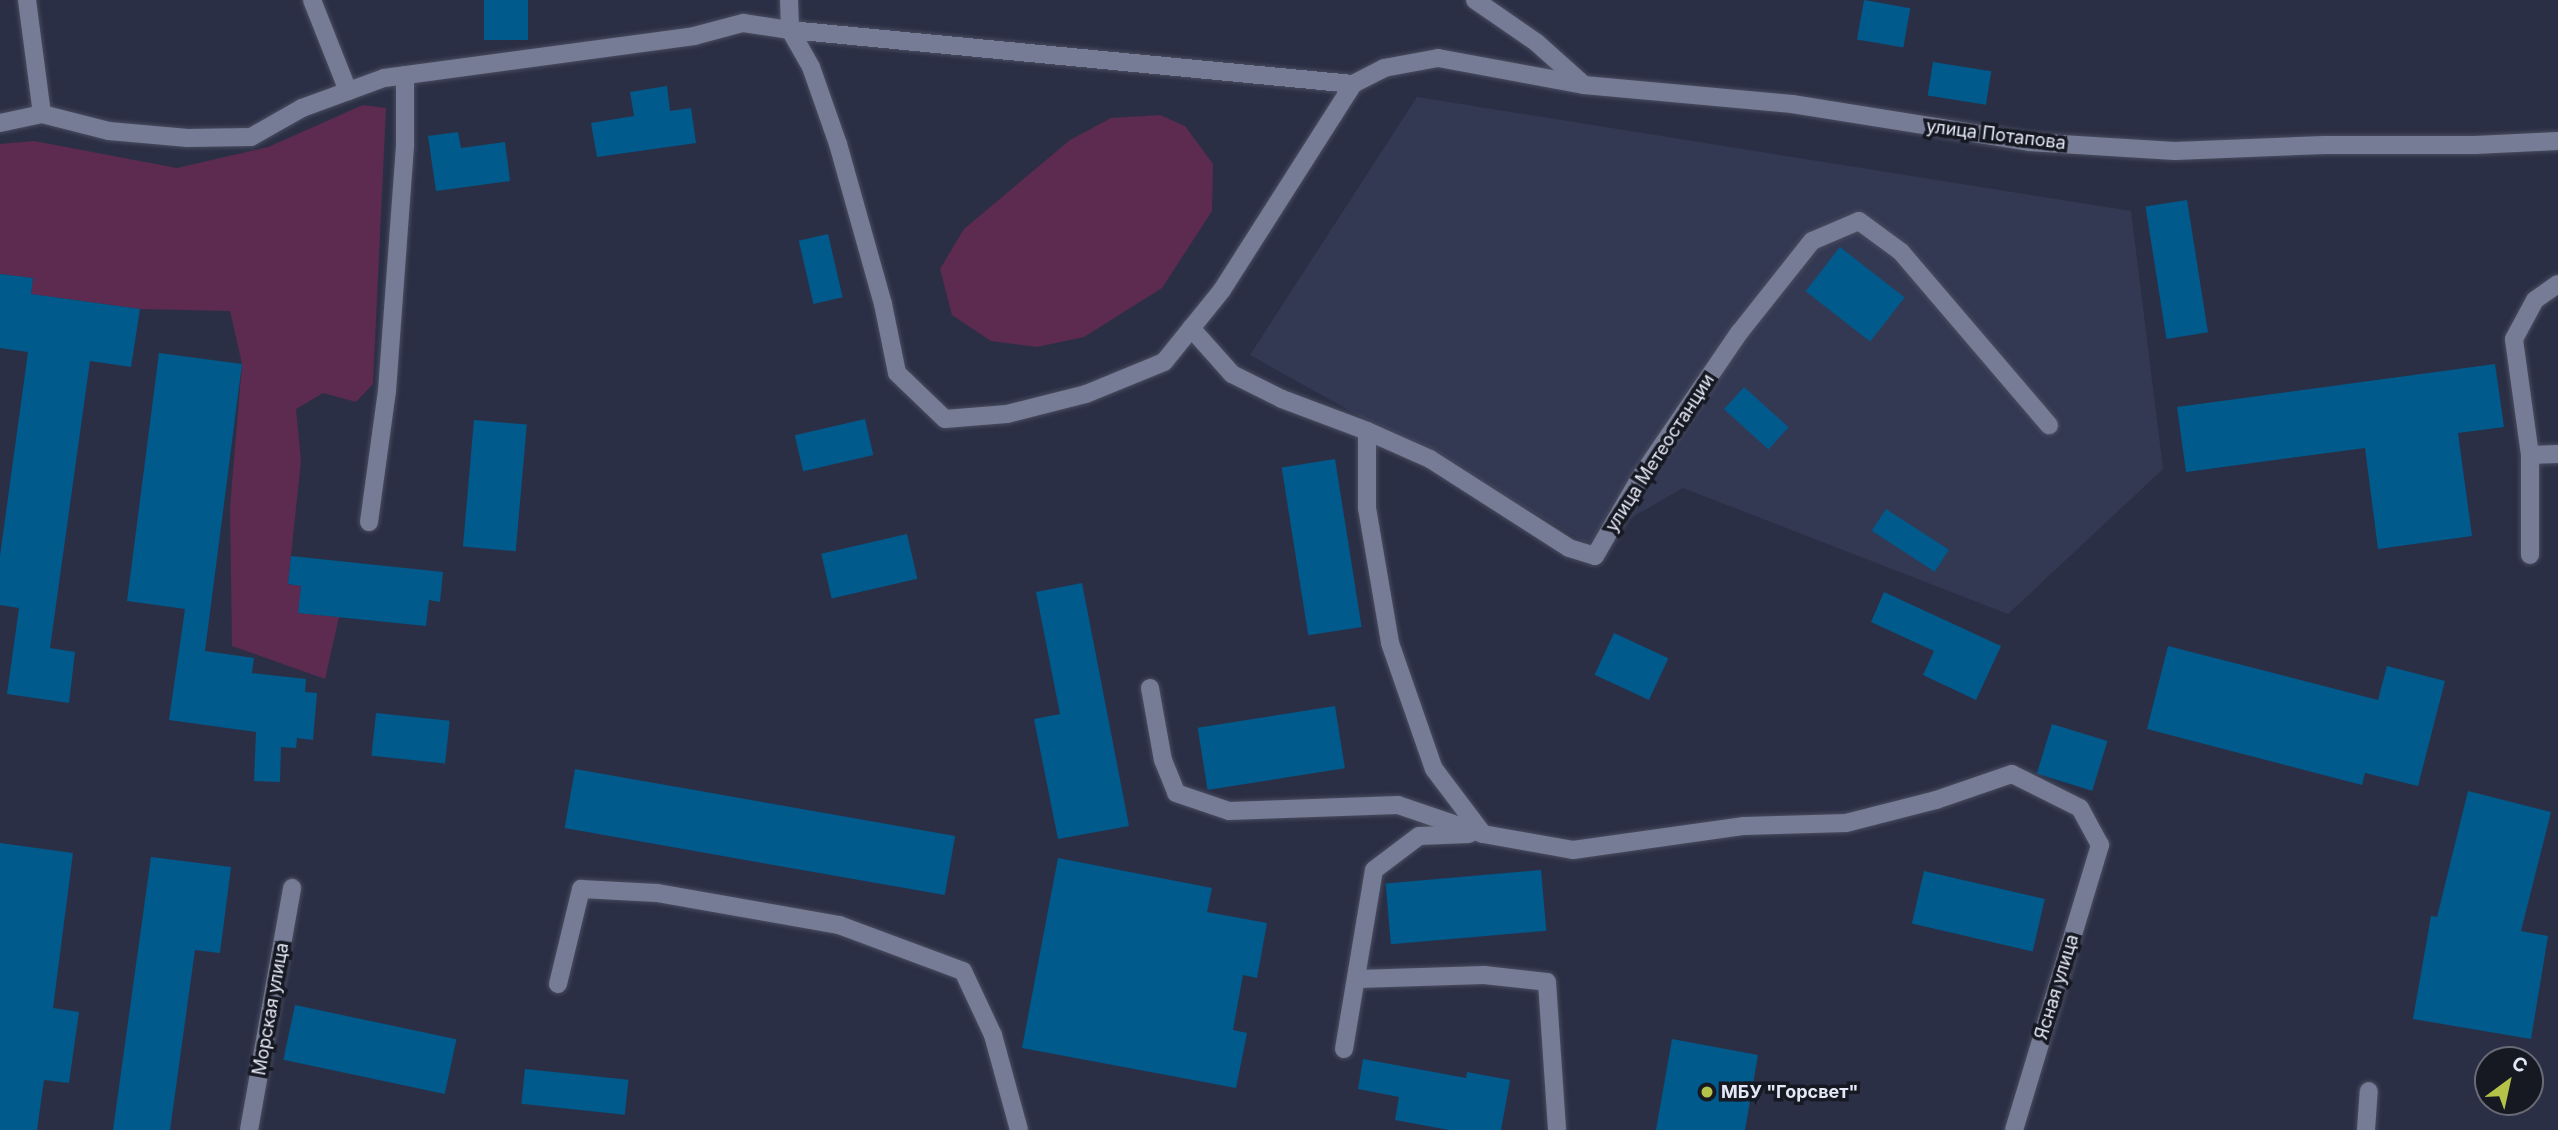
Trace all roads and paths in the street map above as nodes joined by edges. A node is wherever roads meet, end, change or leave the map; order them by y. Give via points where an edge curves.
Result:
1 (27, 0) edge
2 (312, 0) edge
3 (789, 0) edge
4 (1475, 0) edge
5 (790, 30) junction
6 (405, 75) junction
7 (1353, 84) junction
8 (1584, 85) junction
9 (348, 91) junction
10 (42, 114) junction
11 (0, 123) edge
12 (2558, 141) edge
13 (2558, 284) edge
14 (1191, 328) junction
15 (2049, 425) dead end
16 (1367, 431) junction
17 (2558, 454) edge
18 (2530, 455) junction
19 (369, 522) dead end
20 (2530, 555) dead end
21 (1150, 688) dead end
22 (1483, 834) junction
23 (292, 888) dead end
24 (1358, 979) junction
25 (558, 984) dead end
26 (1344, 1049) dead end
27 (2369, 1091) dead end
28 (249, 1130) edge
29 (1019, 1130) edge
30 (1557, 1130) edge
31 (2014, 1130) edge
32 (2366, 1130) edge

1 - 10 street
2 - 9 street
3 - 5 street
4 - 8 street via 1537,43
5 - 6 street via 743,23 694,36
5 - 7 street
5 - 14 street via 811,67 838,144 883,304 897,373 945,419 1007,414 1086,394 1164,362
6 - 9 street
6 - 19 street via 405,146 387,391
7 - 8 street, улица Потапова via 1384,68 1438,58
7 - 14 street via 1222,290
8 - 12 street, улица Потапова via 1792,104 2029,142 2175,151
9 - 10 street via 302,108 251,137 188,138 109,131
10 - 11 street
13 - 18 street via 2535,300 2514,339
14 - 16 street, улица Метеостанции via 1232,374 1282,399
15 - 16 street, улица Метеостанции via 1901,253 1859,221 1811,241 1732,344 1640,478 1595,556 1569,548 1430,459
16 - 22 street via 1367,508 1390,643 1434,769
17 - 18 street
18 - 20 street
21 - 22 street via 1163,760 1176,793 1229,811 1398,805
22 - 24 street via 1419,836 1374,870
22 - 31 street, Ясная улица via 1573,850 1744,826 1846,823 2012,774 2080,808 2100,845
23 - 28 street, Морская улица
24 - 26 street
24 - 30 street via 1484,975 1547,982
25 - 29 street via 581,889 657,893 839,925 963,971 993,1035
27 - 32 street

